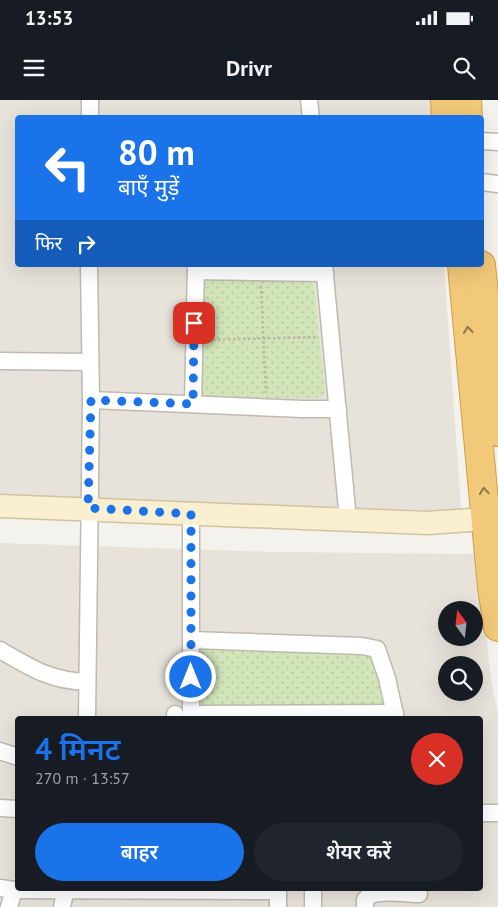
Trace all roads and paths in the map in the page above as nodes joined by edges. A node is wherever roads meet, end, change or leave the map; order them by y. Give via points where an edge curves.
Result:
1 (90, 100) edge
2 (309, 100) edge
3 (444, 100) edge
4 (467, 100) edge
5 (90, 115) edge
6 (311, 115) edge
7 (446, 115) edge
8 (468, 115) edge
9 (484, 141) edge
10 (498, 142) edge
11 (484, 182) edge
12 (498, 184) edge
13 (89, 267) edge
14 (462, 267) edge
15 (481, 267) edge
16 (196, 268) edge
17 (325, 269) edge
18 (260, 272) junction
19 (331, 337) junction
20 (263, 339) junction
21 (194, 341) junction
22 (0, 361) edge
23 (90, 362) junction
24 (494, 366) edge
25 (91, 400) junction
26 (193, 404) junction
27 (267, 408) junction
28 (338, 409) junction
29 (497, 420) edge
30 (0, 506) edge
31 (88, 508) junction
32 (191, 514) junction
33 (492, 518) edge
34 (348, 520) junction
35 (498, 627) edge
36 (191, 640) junction
37 (0, 650) edge
38 (87, 682) junction
39 (87, 716) edge
40 (220, 716) edge
41 (395, 716) edge
42 (0, 751) edge
43 (15, 756) edge
44 (0, 808) edge
45 (15, 809) edge
46 (483, 813) edge
47 (498, 813) edge
48 (7, 889) edge
49 (66, 891) edge
50 (82, 891) edge
51 (313, 891) edge
52 (419, 894) dead end
53 (144, 899) edge
54 (9, 907) edge
55 (62, 907) edge
56 (278, 907) edge
57 (313, 907) edge
58 (365, 907) edge

1 - 5 street
2 - 6 street
3 - 7 highway
4 - 8 highway
9 - 10 street
11 - 12 street
13 - 23 street
33 -> 14 highway
15 - 24 highway
16 - 18 street
16 - 21 street
17 - 18 street
17 - 19 street
18 - 20 path
19 - 20 path
19 - 28 street
20 - 21 path
20 - 27 path
21 - 26 street
22 - 23 street
23 - 25 street
24 - 29 highway
25 - 26 street
25 - 31 street
26 - 27 street
27 - 28 street
28 - 34 street
30 - 31 street
31 - 32 street
31 - 38 street
32 - 34 street
32 - 36 street
33 - 34 street via 428,523
33 - 35 highway via 492,587
36 - 40 street via 191,714
36 - 41 street via 377,649 388,678
37 - 38 street via 58,679
38 - 39 street
42 - 43 street
44 - 45 street
46 - 47 street
48 - 54 street
49 - 55 street
50 - 53 street
51 - 57 street
52 - 58 street via 370,894 365,900
53 - 56 street via 278,891

